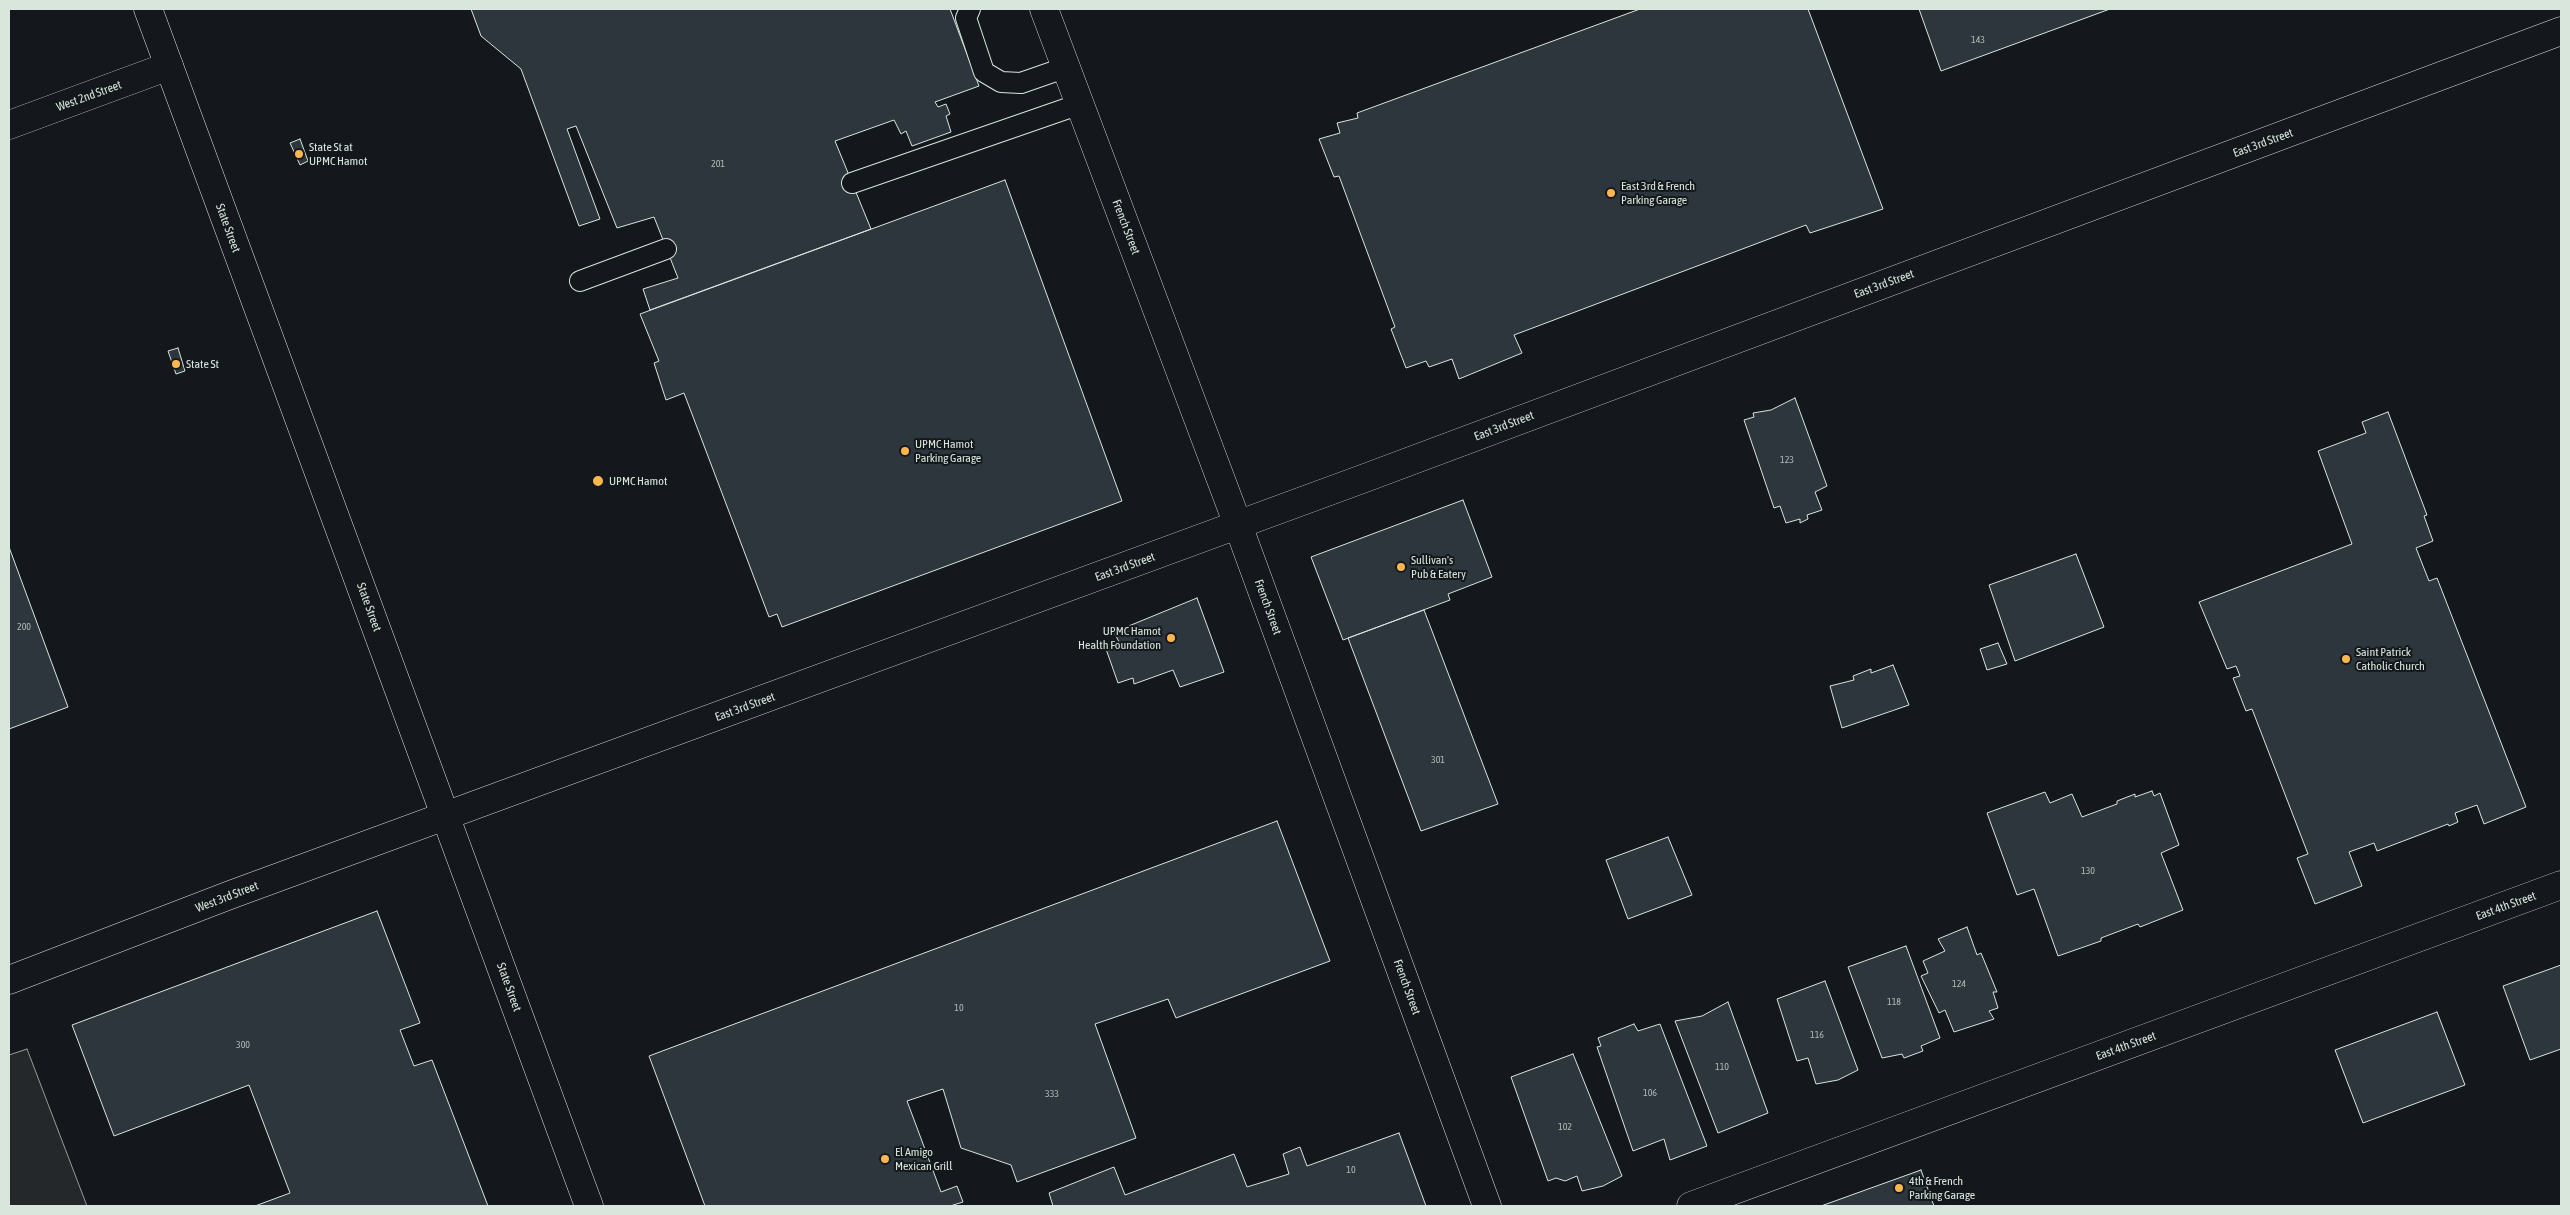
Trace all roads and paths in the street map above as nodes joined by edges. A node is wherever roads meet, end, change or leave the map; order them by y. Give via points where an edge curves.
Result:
1 (148, 9) edge
2 (970, 9) edge
3 (1044, 9) edge
4 (2561, 31) edge
5 (169, 66) junction
6 (1067, 66) junction
7 (1080, 104) junction
8 (9, 125) edge
9 (852, 182) dead end
10 (666, 249) dead end
11 (580, 281) dead end
12 (1238, 525) junction
13 (446, 816) junction
14 (2561, 885) edge
15 (9, 980) edge
16 (589, 1206) edge
17 (1487, 1206) edge
18 (1691, 1206) edge

1 - 5 street, State Street
2 - 6 lane via 966,18 984,72 1001,82 1022,83
3 - 6 street, French Street
4 - 12 street, East 3rd Street
5 - 8 street, West 2nd Street
5 - 13 street, State Street
6 - 7 street, French Street
7 - 9 lane
7 - 12 street, French Street
10 - 11 lane
12 - 13 street, East 3rd Street
12 - 17 street, French Street
13 - 15 street, West 3rd Street
13 - 16 street, State Street
14 - 18 street, East 4th Street

